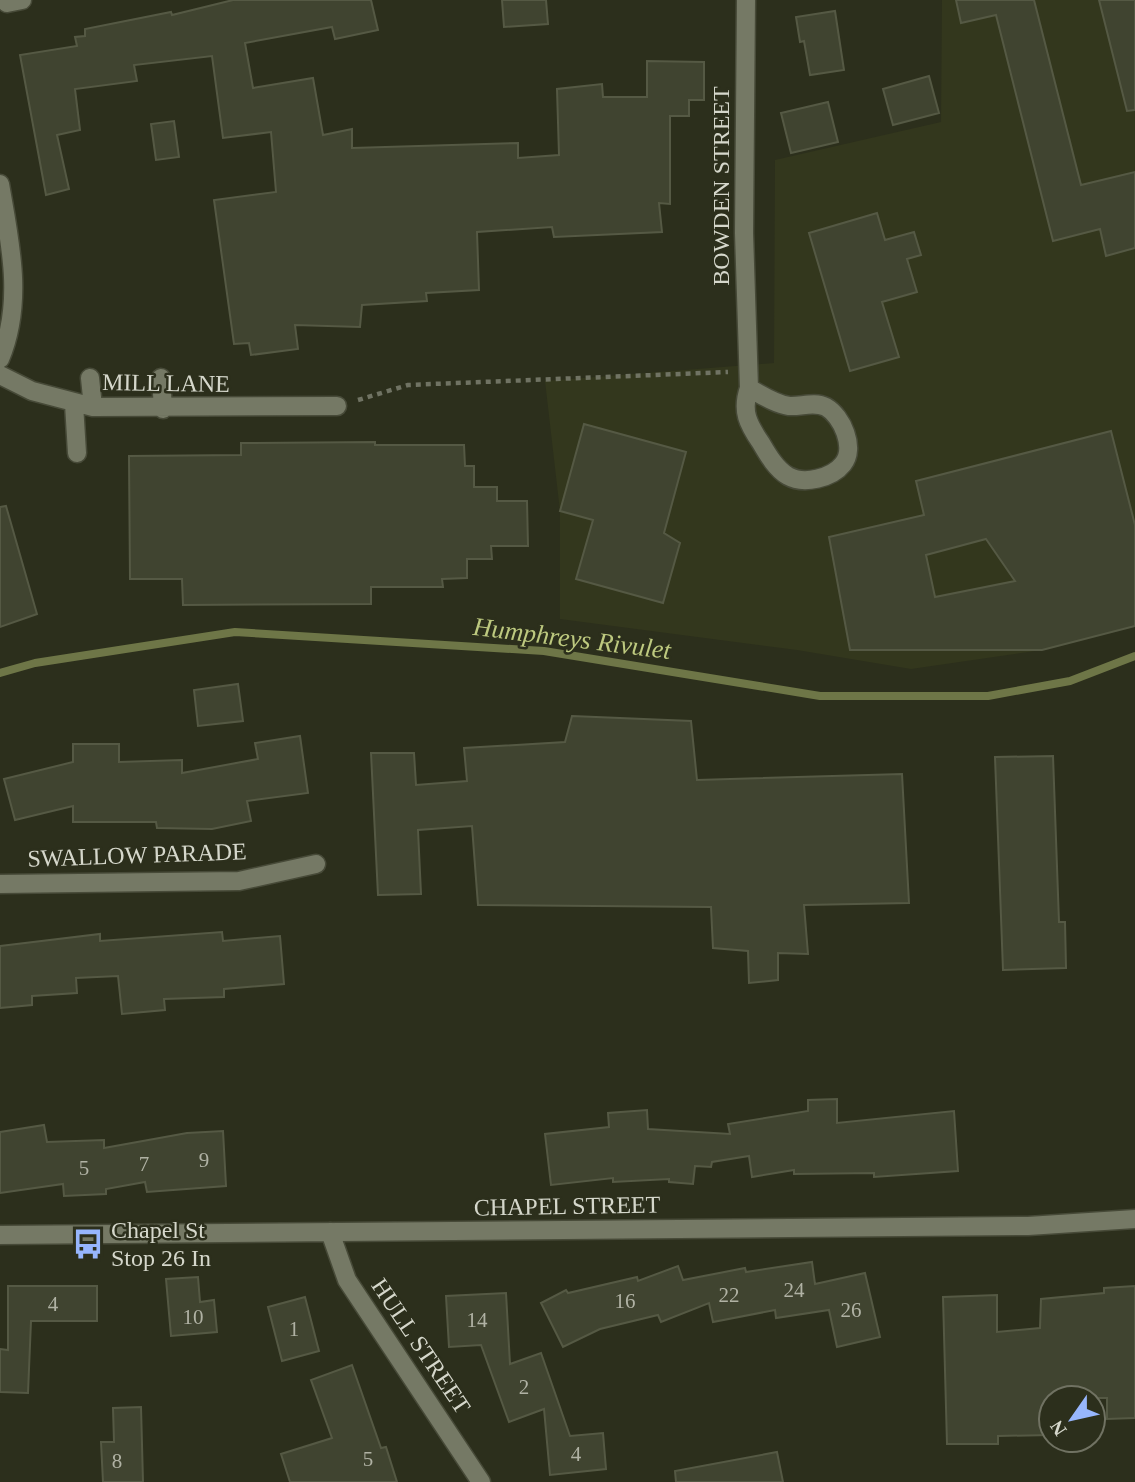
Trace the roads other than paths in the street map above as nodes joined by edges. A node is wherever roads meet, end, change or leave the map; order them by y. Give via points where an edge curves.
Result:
1 (746, 0) edge
2 (0, 184) edge
3 (5, 248) edge
4 (0, 359) edge
5 (0, 375) edge
6 (161, 378) dead end
7 (90, 379) dead end
8 (748, 380) junction
9 (74, 404) junction
10 (337, 406) road end
11 (93, 407) junction
12 (163, 409) junction
13 (77, 453) dead end
14 (316, 864) dead end
15 (0, 884) edge
16 (1135, 1219) edge
17 (330, 1232) junction
18 (0, 1235) edge
19 (481, 1482) edge

1 - 8 street, BOWDEN STREET
2 - 3 street
3 - 4 street via 13,313
5 - 9 street, MILL LANE
6 - 12 street
7 - 11 street
8 - 8 street, BOWDEN STREET via 786,406 825,406 843,427 848,455 844,464 810,480 779,469 751,428 744,402
9 - 11 street, MILL LANE
9 - 13 street
10 - 12 street, MILL LANE
11 - 12 street, MILL LANE
14 - 15 street, SWALLOW PARADE via 239,881
16 - 17 street, CHAPEL STREET via 1041,1226
17 - 18 street, CHAPEL STREET
17 - 19 street, HULL STREET via 347,1280

